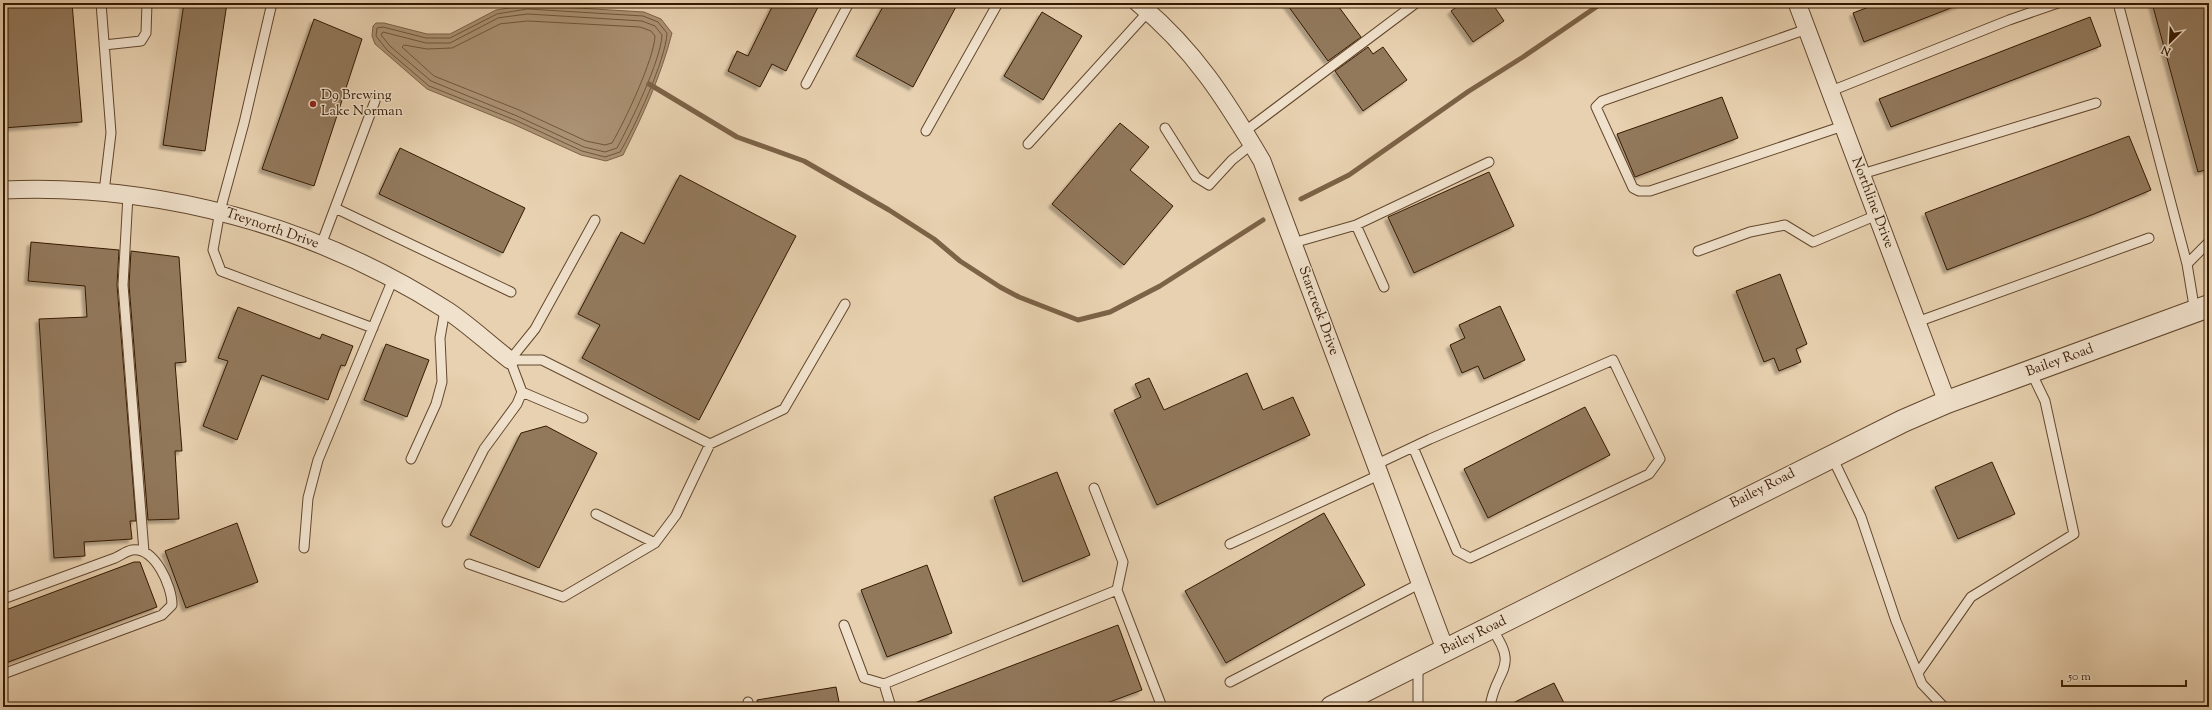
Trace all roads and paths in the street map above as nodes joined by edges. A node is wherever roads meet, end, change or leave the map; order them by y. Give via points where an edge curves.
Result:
1 (101, 3) edge
2 (147, 3) edge
3 (272, 3) edge
4 (849, 3) edge
5 (998, 3) edge
6 (1416, 3) edge
7 (1797, 3) edge
8 (2058, 3) edge
9 (2118, 3) edge
10 (1148, 6) edge
11 (1807, 29) junction
12 (104, 45) junction
13 (806, 84) dead end
14 (1831, 90) junction
15 (375, 101) dead end
16 (2096, 102) dead end
17 (1843, 126) junction
18 (1165, 128) dead end
19 (926, 131) dead end
20 (1248, 138) junction
21 (1028, 144) dead end
22 (1488, 162) dead end
23 (1862, 174) junction
24 (3, 190) edge
25 (104, 192) junction
26 (128, 195) junction
27 (335, 208) junction
28 (220, 211) junction
29 (1877, 215) junction
30 (595, 220) dead end
31 (1356, 225) junction
32 (2149, 238) dead end
33 (2209, 242) edge
34 (1293, 243) junction
35 (321, 245) junction
36 (1698, 252) dead end
37 (2187, 264) junction
38 (393, 279) junction
39 (1384, 287) dead end
40 (511, 292) dead end
41 (845, 304) dead end
42 (2202, 309) edge
43 (445, 310) junction
44 (1917, 322) junction
45 (373, 328) junction
46 (510, 360) junction
47 (2031, 372) junction
48 (522, 392) junction
49 (1947, 402) junction
50 (582, 418) dead end
51 (710, 444) junction
52 (1413, 447) junction
53 (1831, 455) junction
54 (411, 459) dead end
55 (1377, 470) junction
56 (1094, 488) dead end
57 (596, 514) dead end
58 (447, 522) dead end
59 (655, 543) junction
60 (1230, 544) dead end
61 (304, 548) dead end
62 (144, 552) junction
63 (470, 564) dead end
64 (1420, 584) junction
65 (1117, 590) junction
66 (3, 599) edge
67 (844, 625) dead end
68 (1491, 628) junction
69 (1445, 649) junction
70 (1418, 664) junction
71 (3, 674) edge
72 (1918, 674) junction
73 (1230, 682) dead end
74 (884, 684) junction
75 (891, 707) edge
76 (1162, 707) edge
77 (1332, 707) edge
78 (1418, 707) edge
79 (1490, 707) edge
80 (1944, 707) edge

1 - 12 lane
2 - 12 lane via 146,33 141,41
3 - 28 lane
4 - 13 lane
5 - 19 lane
6 - 20 lane
7 - 11 street, Northline Drive
8 - 14 lane
9 - 37 lane
10 - 20 street, Starcreek Drive via 1186,47 1224,97
10 - 21 lane
11 - 14 street, Northline Drive
11 - 17 lane via 1602,101 1596,107 1633,188 1639,191 1650,191
12 - 25 lane via 111,133
14 - 17 street, Northline Drive
15 - 27 lane
16 - 23 lane
17 - 23 street, Northline Drive
18 - 20 lane via 1196,177 1209,185
20 - 34 street, Starcreek Drive via 1262,161
22 - 31 lane
23 - 29 street, Northline Drive
24 - 25 street, Treynorth Drive via 42,188
25 - 26 street, Treynorth Drive
26 - 28 street, Treynorth Drive via 170,200
26 - 62 lane via 124,285
27 - 35 lane
27 - 40 lane
28 - 35 street, Treynorth Drive
28 - 45 lane via 213,250 222,271
29 - 36 lane via 1813,242 1785,225 1750,232
29 - 44 street, Northline Drive
30 - 46 lane via 534,329
31 - 34 lane
31 - 39 lane
32 - 44 lane
33 - 37 lane
34 - 55 street, Starcreek Drive
35 - 38 street, Treynorth Drive
37 - 42 lane
38 - 43 street, Treynorth Drive
38 - 45 lane
41 - 51 lane via 784,410
42 - 47 street, Bailey Road
43 - 46 street, Treynorth Drive
43 - 54 lane via 440,338 442,382 436,404
44 - 49 street, Northline Drive
45 - 61 lane via 318,460 308,498
46 - 48 lane
46 - 51 lane via 542,360
47 - 49 street, Bailey Road
47 - 72 lane via 2045,401 2074,534 1970,597
48 - 50 lane
48 - 58 lane via 517,404 484,449
49 - 53 street, Bailey Road
51 - 59 lane via 676,515
52 - 52 lane via 1613,360 1660,459 1648,474 1470,558 1457,551
52 - 55 lane
53 - 68 street, Bailey Road
53 - 72 lane via 1861,516 1896,620
55 - 60 lane
55 - 64 street, Starcreek Drive
56 - 65 lane via 1123,562
57 - 59 lane
59 - 63 lane via 563,597
62 - 66 lane via 132,550
62 - 71 lane via 155,559 172,594 172,605 162,615
64 - 69 street, Starcreek Drive
64 - 73 lane
65 - 74 lane
65 - 76 lane
67 - 74 lane via 864,678
68 - 69 street, Bailey Road
68 - 79 lane via 1503,644 1506,655
69 - 70 street, Bailey Road
70 - 77 street, Bailey Road
70 - 78 lane
72 - 80 lane via 1922,684
74 - 75 lane

